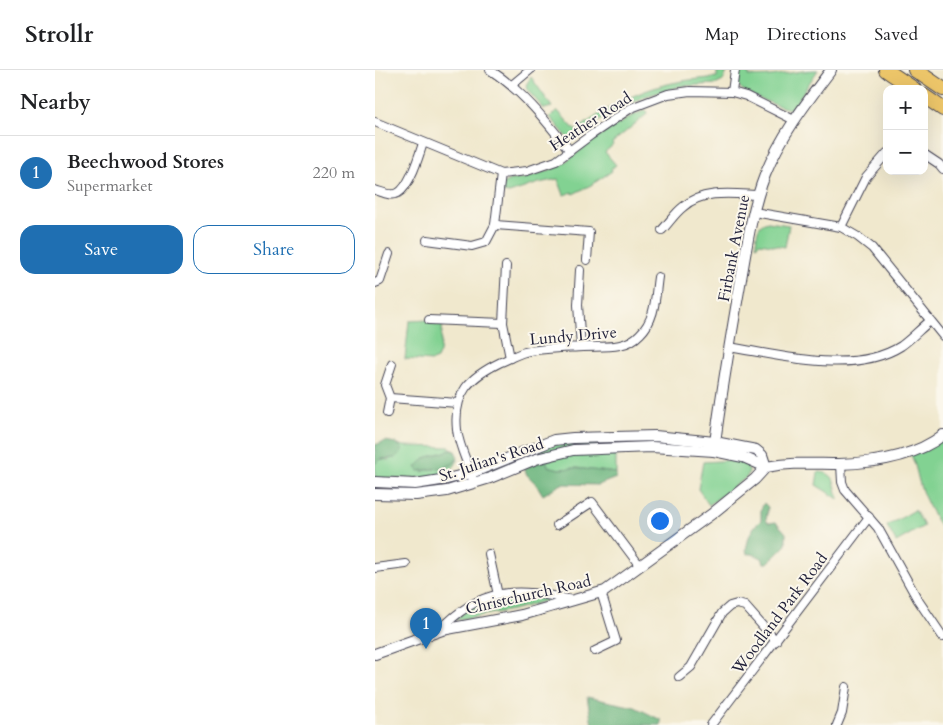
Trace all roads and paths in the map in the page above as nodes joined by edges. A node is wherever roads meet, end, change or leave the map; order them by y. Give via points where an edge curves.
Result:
1 (490, 70) edge
2 (530, 70) edge
3 (735, 70) edge
4 (886, 70) edge
5 (915, 70) edge
6 (830, 71) edge
7 (512, 85) junction
8 (908, 85) edge
9 (943, 89) edge
10 (732, 92) junction
11 (928, 99) edge
12 (943, 109) edge
13 (794, 120) junction
14 (375, 122) edge
15 (423, 142) junction
16 (570, 151) junction
17 (928, 157) edge
18 (883, 158) edge
19 (943, 169) edge
20 (501, 174) junction
21 (375, 190) edge
22 (758, 195) junction
23 (755, 212) junction
24 (495, 225) junction
25 (841, 226) junction
26 (663, 230) dead end
27 (427, 240) dead end
28 (389, 254) dead end
29 (587, 260) dead end
30 (506, 266) dead end
31 (580, 270) dead end
32 (658, 277) dead end
33 (378, 282) edge
34 (385, 290) dead end
35 (429, 320) dead end
36 (930, 321) junction
37 (503, 324) junction
38 (943, 336) edge
39 (581, 347) junction
40 (729, 347) junction
41 (510, 358) junction
42 (393, 364) dead end
43 (390, 398) junction
44 (458, 403) junction
45 (387, 413) dead end
46 (943, 435) edge
47 (616, 437) junction
48 (714, 446) junction
49 (617, 448) junction
50 (841, 464) junction
51 (766, 467) junction
52 (471, 473) junction
53 (375, 482) edge
54 (474, 484) junction
55 (375, 494) edge
56 (869, 517) junction
57 (557, 525) dead end
58 (489, 554) dead end
59 (406, 564) dead end
60 (640, 566) junction
61 (375, 568) edge
62 (601, 592) junction
63 (498, 595) junction
64 (574, 601) junction
65 (438, 632) junction
66 (943, 637) edge
67 (776, 640) junction
68 (595, 650) dead end
69 (375, 654) edge
70 (679, 677) dead end
71 (846, 687) dead end
72 (711, 725) edge
73 (837, 725) edge

1 - 7 street
2 - 7 street
3 - 10 street
4 - 8 highway
5 - 9 highway
6 - 13 street, Firbank Avenue
7 - 16 street
10 - 13 street, Heather Road
10 - 16 street, Heather Road via 668,94 631,108
11 - 12 highway
13 - 22 street, Firbank Avenue via 772,160
14 - 15 street, Heather Road
15 - 20 street, Heather Road
15 - 21 street via 416,164 399,193 392,195
16 - 20 street, Heather Road via 540,167
17 - 19 street
18 - 25 street via 866,177
20 - 24 street
22 - 23 street, Firbank Avenue
22 - 26 street via 722,193 700,198 683,206
23 - 25 street
23 - 40 street, Firbank Avenue
24 - 27 street via 486,242 480,245
24 - 29 street via 589,232
25 - 36 street via 872,248
28 - 33 street
30 - 37 street
31 - 39 street
32 - 39 street, Lundy Drive via 652,318 640,335 623,345
33 - 34 street
35 - 37 street
36 - 38 street
36 - 40 street via 900,346 881,355 863,358 817,362
37 - 41 street
39 - 41 street, Lundy Drive via 536,350
40 - 48 street, Firbank Avenue
41 - 44 street, Lundy Drive via 476,375
42 - 43 street via 385,385
43 - 44 street
43 - 45 street
44 - 52 street, Lundy Drive via 457,429
46 - 50 street via 898,456
47 - 48 street, St. Julian's Road via 655,436
47 - 49 street
47 - 52 street, St. Julian's Road via 554,440
48 - 49 street, St. Julian's Road
48 - 51 street, St. Julian's Road
49 - 54 street, St. Julian's Road via 573,450 550,455
50 - 51 street via 788,463
50 - 56 street via 845,490
51 - 60 street, Christchurch Road via 736,495
52 - 53 street, St. Julian's Road via 430,483
52 - 54 street, Lundy Drive
54 - 55 street, St. Julian's Road via 433,494
56 - 66 street
56 - 67 street, Woodland Park Road
57 - 60 street via 592,502
58 - 63 street
59 - 61 street
60 - 62 street, Christchurch Road
62 - 64 street, Christchurch Road
62 - 68 street via 616,641
63 - 64 street via 518,591
63 - 65 street via 473,603
64 - 65 street, Christchurch Road
65 - 69 street, Christchurch Road
67 - 70 street via 745,606 730,606 722,613 691,667
67 - 72 street, Woodland Park Road
71 - 73 street

